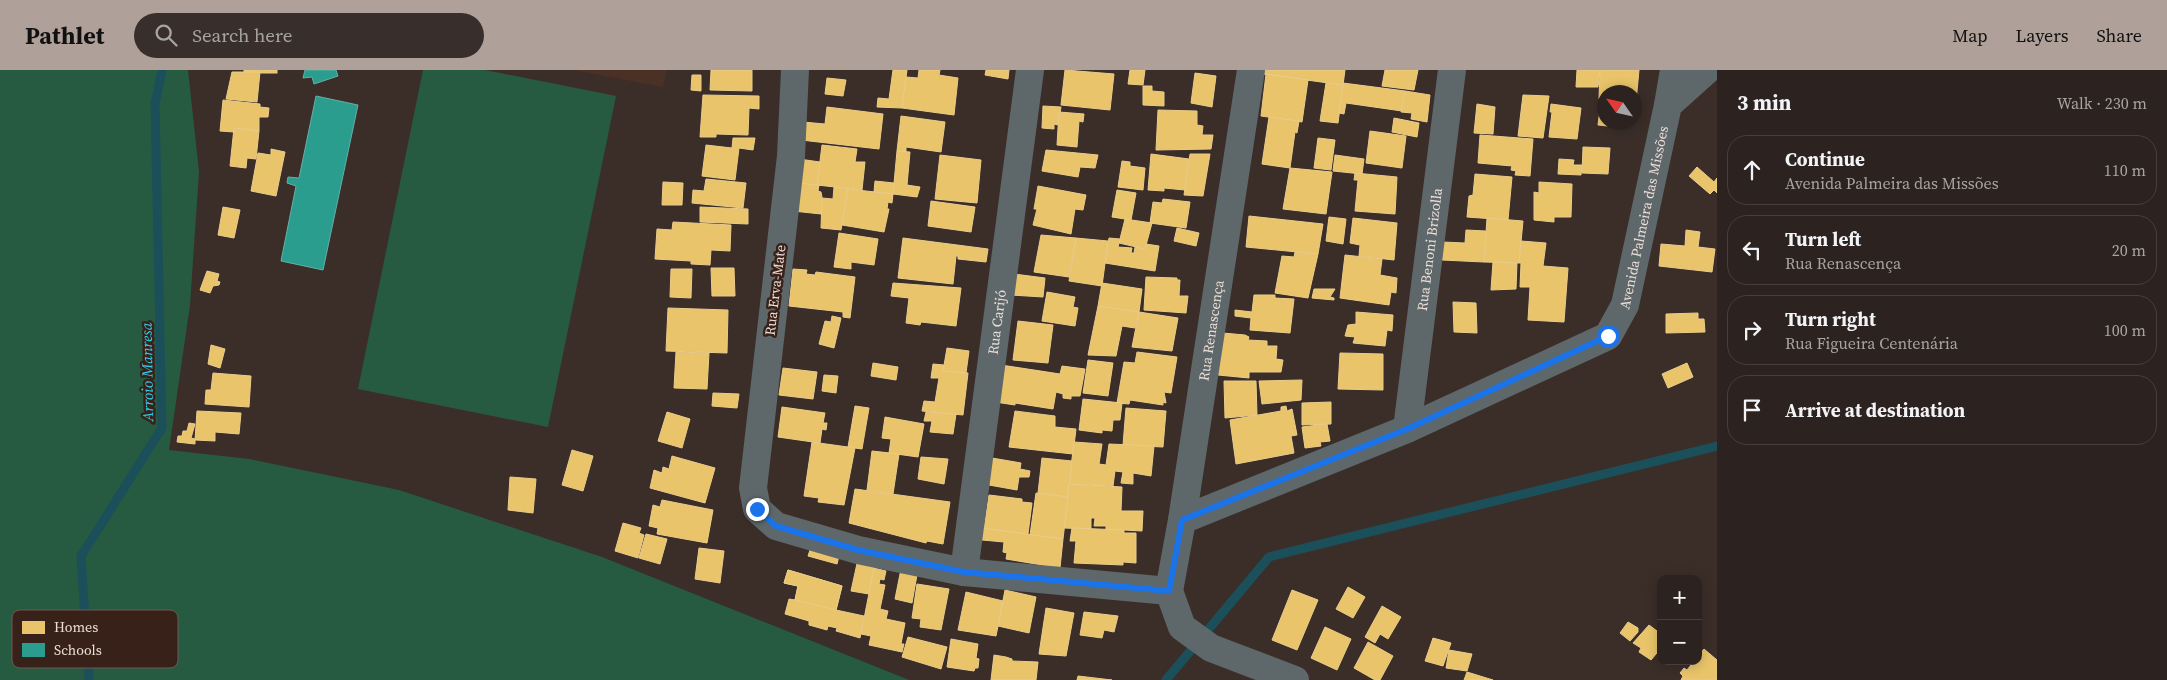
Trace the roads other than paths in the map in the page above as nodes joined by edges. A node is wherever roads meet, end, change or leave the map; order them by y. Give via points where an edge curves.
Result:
1 (795, 70) edge
2 (1030, 70) edge
3 (1251, 70) edge
4 (1452, 70) edge
5 (1674, 70) edge
6 (1707, 70) edge
7 (1668, 106) junction
8 (1407, 429) junction
9 (1182, 520) junction
10 (964, 572) junction
11 (1169, 591) junction
12 (1295, 680) edge

1 - 10 street, Rua Erva-Mate via 791,156 753,488 757,509 776,526 858,550
2 - 10 street, Rua Carijó
3 - 9 street, Rua Renascença
4 - 8 street, Rua Benoni Brizolla
5 - 7 street, Avenida Palmeira das Missões
6 - 7 street
7 - 8 street, Avenida Palmeira das Missões via 1625,305 1608,336
8 - 9 street, Avenida Palmeira das Missões
9 - 11 street, Rua Renascença
10 - 11 street
11 - 12 street via 1182,627 1211,648

